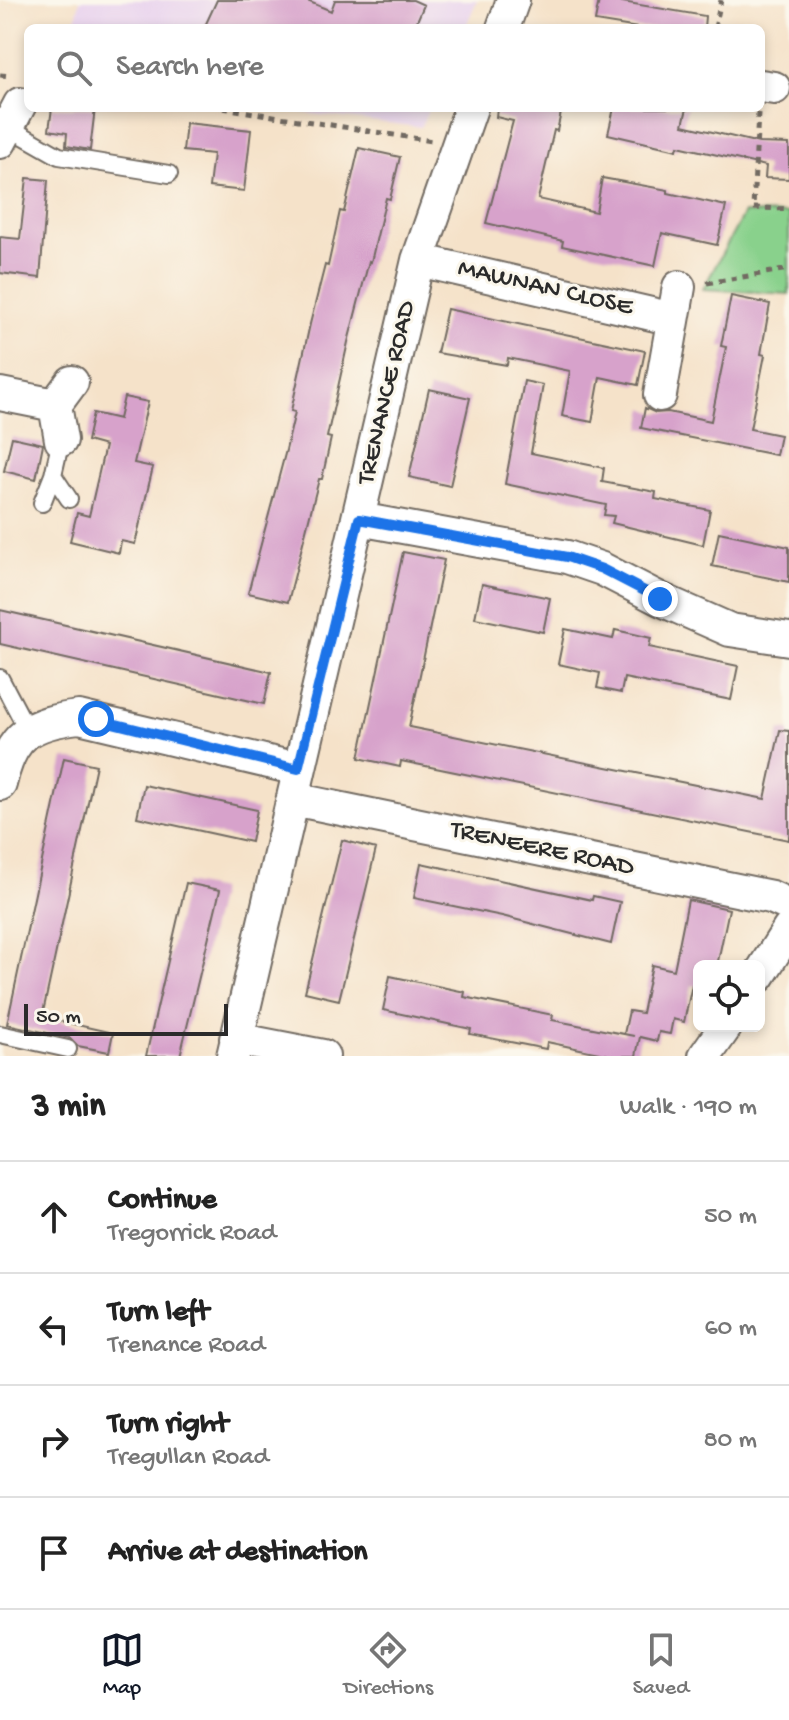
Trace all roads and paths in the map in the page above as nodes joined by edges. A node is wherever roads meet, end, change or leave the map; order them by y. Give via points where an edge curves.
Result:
1 (513, 0) edge
2 (721, 0) edge
3 (504, 24) edge
4 (716, 24) edge
5 (771, 89) edge
6 (248, 112) edge
7 (469, 112) edge
8 (9, 124) edge
9 (457, 145) junction
10 (169, 174) dead end
11 (789, 209) edge
12 (418, 260) junction
13 (789, 269) edge
14 (679, 287) joint
15 (673, 319) junction
16 (0, 394) edge
17 (660, 395) dead end
18 (61, 440) joint
19 (53, 475) junction
20 (69, 499) dead end
21 (42, 503) dead end
22 (359, 519) junction
23 (789, 639) edge
24 (0, 678) edge
25 (27, 729) junction
26 (0, 784) edge
27 (296, 784) junction
28 (789, 905) edge
29 (789, 929) edge
30 (765, 967) edge
31 (722, 1032) edge
32 (0, 1034) edge
33 (235, 1047) edge
34 (68, 1049) dead end
35 (323, 1056) edge
36 (705, 1056) edge

1 - 3 street
2 - 4 path
5 - 11 path via 753,208
6 - 9 path
7 - 9 street, TRENANCE ROAD
8 - 10 lane via 59,156
9 - 12 street, TRENANCE ROAD
12 - 15 street, MAWNAN CLOSE
12 - 22 street, TRENANCE ROAD
13 - 14 path
14 - 15 street
15 - 17 street
16 - 18 street via 64,394
18 - 19 lane
19 - 20 lane
19 - 21 lane
22 - 23 street via 567,557 730,630
22 - 27 street, TRENANCE ROAD
24 - 25 lane
25 - 26 street via 13,745
25 - 27 street, TRENEERE ROAD via 79,717
27 - 28 street, TRENEERE ROAD
27 - 33 street, TRENANCE ROAD
29 - 30 street
31 - 36 street
32 - 34 lane
33 - 35 street

